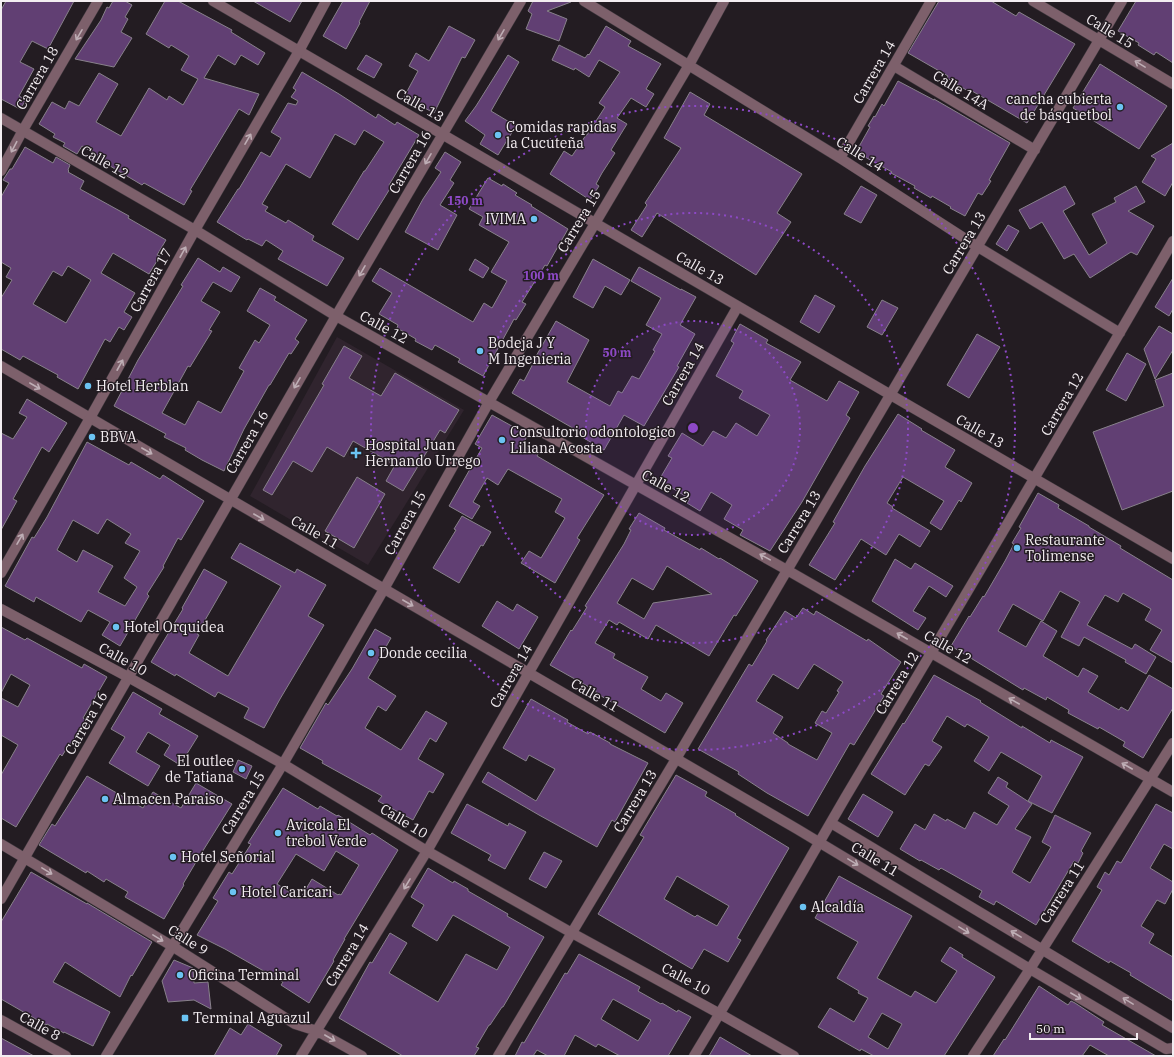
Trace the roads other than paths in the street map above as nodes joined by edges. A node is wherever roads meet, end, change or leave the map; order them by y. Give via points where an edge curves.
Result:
1 (98, 1) edge
2 (213, 1) edge
3 (326, 1) edge
4 (521, 1) edge
5 (584, 1) edge
6 (724, 1) edge
7 (931, 1) edge
8 (1033, 1) edge
9 (1122, 1) edge
10 (1099, 40) junction
11 (299, 51) junction
12 (689, 65) junction
13 (894, 66) junction
14 (1173, 84) edge
15 (1, 118) edge
16 (23, 130) junction
17 (442, 135) junction
18 (1035, 150) junction
19 (840, 158) junction
20 (1, 171) edge
21 (595, 223) junction
22 (195, 230) junction
23 (1173, 241) edge
24 (978, 247) junction
25 (738, 306) junction
26 (336, 316) junction
27 (1120, 333) junction
28 (1, 366) edge
29 (890, 395) junction
30 (489, 402) junction
31 (90, 418) junction
32 (1035, 478) junction
33 (637, 485) junction
34 (230, 500) junction
35 (1173, 559) edge
36 (787, 570) junction
37 (1, 572) edge
38 (384, 589) junction
39 (1, 608) edge
40 (931, 653) junction
41 (529, 673) junction
42 (128, 677) junction
43 (1173, 743) edge
44 (676, 759) junction
45 (283, 764) junction
46 (1150, 779) junction
47 (1173, 792) edge
48 (831, 823) junction
49 (820, 842) junction
50 (1, 844) edge
51 (427, 851) junction
52 (24, 858) junction
53 (1, 898) edge
54 (572, 933) junction
55 (172, 946) junction
56 (1042, 950) junction
57 (1030, 969) junction
58 (720, 1014) junction
59 (1, 1020) edge
60 (1173, 1028) edge
61 (317, 1031) junction
62 (1173, 1048) edge
63 (66, 1056) edge
64 (106, 1056) edge
65 (301, 1056) edge
66 (362, 1056) edge
67 (498, 1056) edge
68 (694, 1056) edge
69 (794, 1056) edge
70 (973, 1056) edge

1 -> 16 street, Carrera 18
2 - 11 street, Calle 13
3 - 11 street, Carrera 17
4 -> 17 street, Carrera 16
5 - 12 street, Calle 14
6 - 12 street, Carrera 15
7 - 13 street, Carrera 14
8 - 10 street, Calle 15
9 - 10 street, Carrera 13
14 -> 10 street, Calle 15
10 - 18 street, Carrera 13
11 - 17 street, Calle 13
22 -> 11 street, Carrera 17
12 - 19 street, Calle 14
12 - 21 street, Carrera 15
13 - 18 street, Calle 14A
13 - 19 street, Carrera 14
15 - 16 street, Calle 12
16 -> 20 street, Carrera 18
16 - 22 street, Calle 12
17 - 21 street, Calle 13
17 -> 26 street, Carrera 16
18 - 24 street, Carrera 13
19 - 24 street, Calle 14
21 - 25 street, Calle 13
21 - 30 street, Carrera 15
22 - 26 street, Calle 12
31 -> 22 street, Carrera 17
23 - 27 street, Carrera 12
24 - 27 street, Calle 14
24 - 29 street, Carrera 13
25 - 29 street, Calle 13
25 - 33 street, Carrera 14
26 - 30 street, Calle 12
26 -> 34 street, Carrera 16
27 - 32 street, Carrera 12
28 -> 31 street, Calle 11
29 - 32 street, Calle 13
29 - 36 street, Carrera 13
30 - 33 street, Calle 12
30 - 38 street, Carrera 15
31 -> 34 street, Calle 11
37 -> 31 street, Carrera 17
32 - 35 street, Calle 13
32 - 40 street, Carrera 12
36 -> 33 street, Calle 12
33 - 41 street, Carrera 14
34 -> 38 street, Calle 11
34 - 42 street, Carrera 16
40 -> 36 street, Calle 12
36 - 44 street, Carrera 13
38 -> 41 street, Calle 11
38 - 45 street, Carrera 15
39 - 42 street, Calle 10
46 -> 40 street, Calle 12
40 - 48 street, Carrera 12
41 - 44 street, Calle 11
41 - 51 street, Carrera 14
42 - 45 street, Calle 10
42 - 52 street, Carrera 16
43 - 46 street, Carrera 11
44 - 49 street, Calle 11
44 - 54 street, Carrera 13
45 - 51 street, Calle 10
45 - 55 street, Carrera 15
46 - 47 street, Calle 12
46 - 56 street, Carrera 11
48 - 49 street, Carrera 12
56 -> 48 street, Calle 11
49 -> 57 street, Calle 11
49 - 58 street, Carrera 12
50 - 52 street, Calle 9
51 - 54 street, Calle 10
51 -> 61 street, Carrera 14
52 - 53 street, Carrera 16
52 -> 55 street, Calle 9
54 - 58 street, Calle 10
54 - 67 street, Carrera 13
55 - 61 street, Calle 9 via 295,1024
55 - 64 street, Carrera 15
56 - 57 street, Carrera 11
60 -> 56 street, Calle 11
57 -> 62 street, Calle 11 via 1166,1049
57 - 70 street, Carrera 11
58 - 68 street, Carrera 12
58 - 69 street, Calle 10
59 - 63 street, Calle 8
61 - 65 street, Carrera 14
61 -> 66 street, Calle 9

